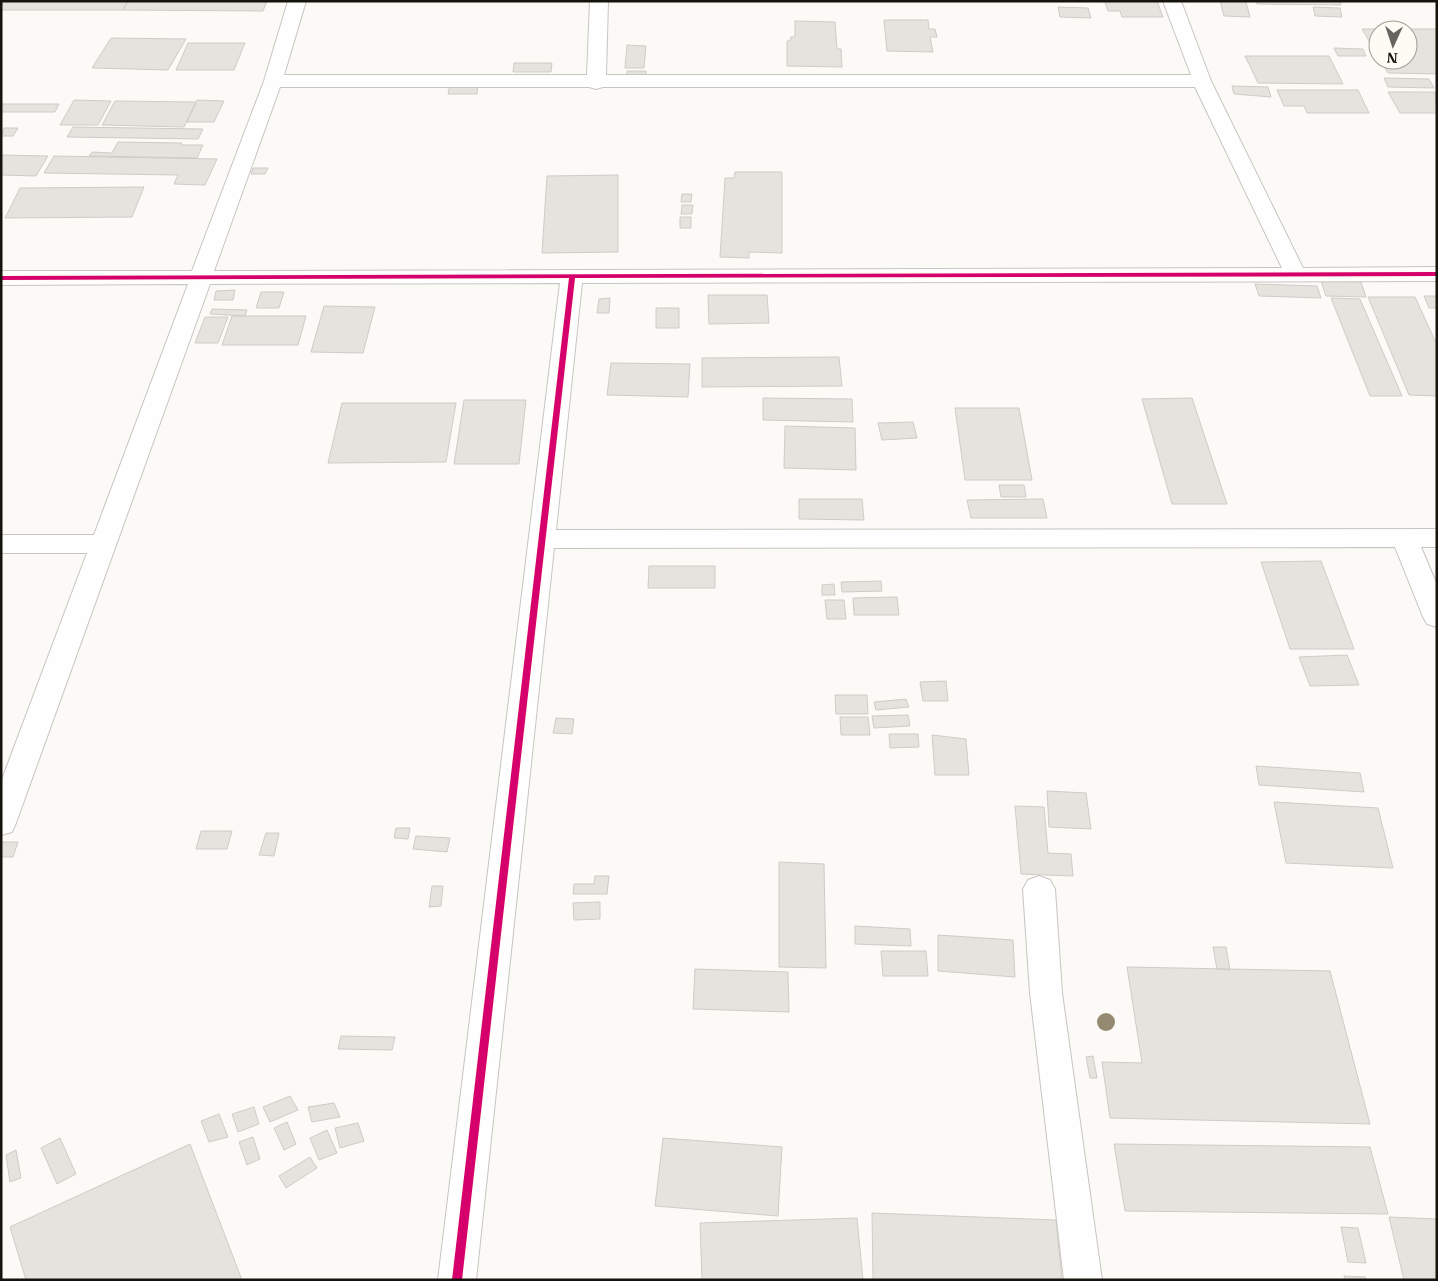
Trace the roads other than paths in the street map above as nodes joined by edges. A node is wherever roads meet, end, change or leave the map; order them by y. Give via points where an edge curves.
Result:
1 (297, 1) edge
2 (599, 1) edge
3 (1172, 1) edge
4 (1202, 81) junction
5 (273, 82) junction
6 (596, 83) junction
7 (1437, 274) edge
8 (1296, 275) junction
9 (572, 276) junction
10 (1, 278) edge
11 (201, 279) junction
12 (1404, 538) junction
13 (1437, 538) edge
14 (541, 539) junction
15 (1, 544) edge
16 (103, 544) junction
17 (1437, 617) edge
18 (1, 823) edge
19 (1040, 889) dead end
20 (458, 1280) edge
21 (1082, 1280) edge

1 - 5 street
2 - 6 street
3 - 4 street
4 - 6 street
4 - 8 street
5 - 6 street
5 - 11 street
7 - 8 street
8 - 9 street
9 - 11 street
9 - 14 street
10 - 11 street
11 - 16 street
12 - 13 street
12 - 14 street
12 - 17 street
14 - 20 street
15 - 16 street
16 - 18 street
19 - 21 street via 1046,994

